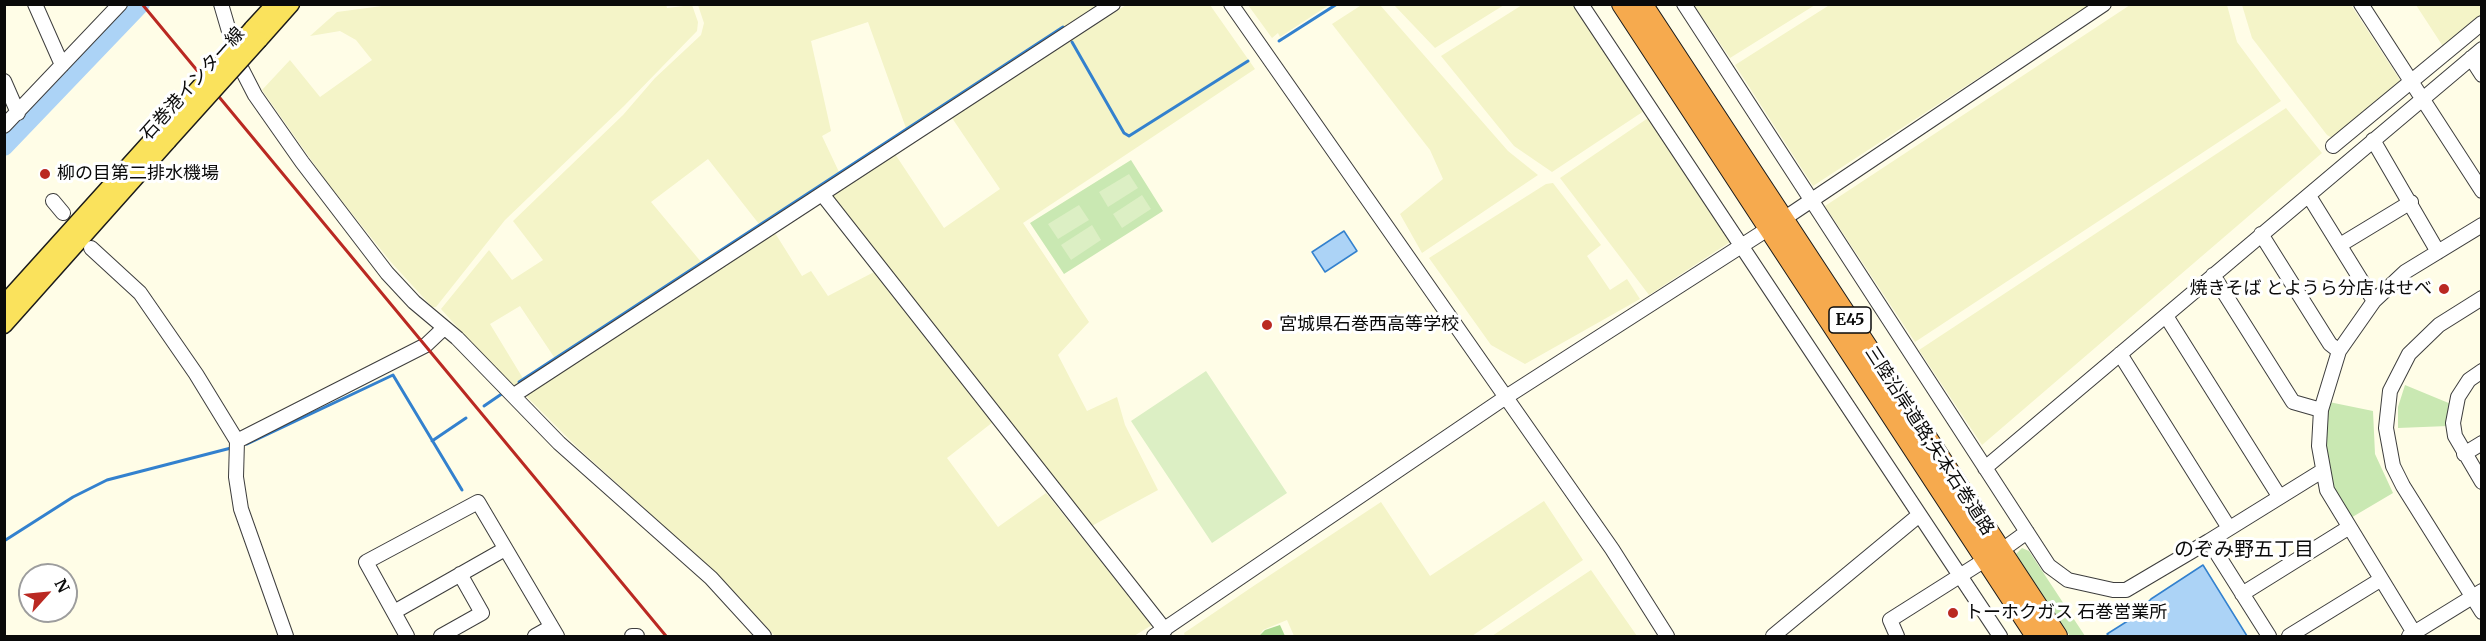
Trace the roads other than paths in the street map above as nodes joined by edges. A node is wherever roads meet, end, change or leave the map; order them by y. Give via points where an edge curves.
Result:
1 (35, 4) edge
2 (120, 4) edge
3 (221, 4) edge
4 (275, 4) edge
5 (291, 4) edge
6 (1113, 4) edge
7 (1231, 4) edge
8 (1581, 4) edge
9 (1622, 4) edge
10 (1642, 4) edge
11 (1684, 4) edge
12 (2104, 4) edge
13 (2361, 4) edge
14 (2481, 23) edge
15 (256, 35) junction
16 (2476, 54) edge
17 (62, 65) junction
18 (2481, 75) edge
19 (4, 81) edge
20 (2411, 82) junction
21 (2422, 99) junction
22 (18, 113) junction
23 (4, 126) edge
24 (164, 136) junction
25 (2373, 140) junction
26 (2333, 146) dead end
27 (2481, 191) edge
28 (822, 194) junction
29 (2309, 196) junction
30 (53, 201) dead end
31 (1809, 201) junction
32 (2411, 202) junction
33 (63, 213) dead end
34 (1791, 214) dead end
35 (2481, 225) edge
36 (1760, 234) dead end
37 (2261, 234) junction
38 (1742, 245) junction
39 (2340, 245) junction
40 (91, 248) dead end
41 (2438, 252) junction
42 (2213, 275) junction
43 (2481, 298) edge
44 (2374, 301) junction
45 (4, 304) edge
46 (2166, 316) junction
47 (4, 325) edge
48 (444, 328) junction
49 (2339, 351) junction
50 (2120, 354) junction
51 (2481, 371) edge
52 (514, 395) junction
53 (1506, 397) junction
54 (2321, 410) junction
55 (237, 441) junction
56 (2481, 443) edge
57 (2464, 454) junction
58 (1985, 468) junction
59 (2322, 471) junction
60 (2481, 482) edge
61 (2279, 496) junction
62 (1918, 516) junction
63 (2229, 528) junction
64 (2348, 528) junction
65 (2027, 532) junction
66 (2209, 541) junction
67 (2009, 544) dead end
68 (505, 549) junction
69 (1977, 565) dead end
70 (460, 574) junction
71 (1959, 576) junction
72 (2380, 580) junction
73 (2242, 594) junction
74 (2477, 594) edge
75 (394, 612) junction
76 (2481, 612) edge
77 (554, 632) edge
78 (1160, 633) edge
79 (2413, 635) edge
80 (286, 636) edge
81 (407, 636) edge
82 (441, 636) edge
83 (536, 636) edge
84 (632, 636) edge
85 (637, 636) edge
86 (764, 636) edge
87 (1667, 636) edge
88 (1773, 636) edge
89 (1896, 636) edge
90 (2000, 636) edge
91 (2036, 636) edge
92 (2057, 636) edge
93 (2269, 636) edge
94 (2289, 636) edge

1 - 17 street
2 - 17 street
3 - 48 street via 238,62 271,119 387,273
4 - 15 main road, 石巻港インター線
5 - 15 main road, 石巻港インター線
6 - 28 street
7 - 53 street
8 - 38 street
9 - 91 highway, 三陸沿岸道路;矢本石巻道路 / E45
10 - 92 highway, 三陸沿岸道路;矢本石巻道路 / E45
11 - 31 street
12 - 31 street
13 - 20 street
14 - 20 street
15 - 24 main road, 石巻港インター線, bridge
16 - 18 street
16 - 21 street
17 - 22 street
19 - 22 street
20 - 21 street
20 - 26 street
21 - 25 street
21 - 27 street
22 - 23 street
24 - 45 main road, 石巻港インター線
24 - 47 main road, 石巻港インター線
25 - 29 street
25 - 32 street
28 - 52 street
28 - 78 street
29 - 37 street
29 - 39 street
30 - 33 street
31 - 34 street
31 - 58 street
32 - 39 street
32 - 41 street
35 - 41 street
36 - 38 street
37 - 42 street
37 - 49 street via 2330,344
38 - 53 street
38 - 62 street
39 - 44 street
40 - 55 street via 146,300
41 - 44 street via 2405,272
42 - 46 street
42 - 54 street via 2293,402
43 - 74 street via 2439,325 2409,354 2390,391 2386,428 2393,466 2403,486
44 - 49 street
46 - 50 street
46 - 61 street
48 - 52 street
48 - 55 street via 426,345
49 - 54 street
50 - 58 street
50 - 63 street
51 - 57 street via 2469,380 2455,409 2455,436
52 - 86 street via 559,443 711,579
53 - 78 street
53 - 87 street
54 - 59 street
55 - 80 street via 236,477 241,509
56 - 57 street
57 - 60 street
58 - 65 street
59 - 61 street
59 - 64 street via 2327,490
61 - 63 street
62 - 71 street
62 - 88 street
63 - 66 street
64 - 72 street
64 - 73 street
65 - 66 street via 2049,566 2062,577 2118,591 2133,588
65 - 67 street
66 - 73 street
68 - 70 street
68 - 75 street via 478,502 366,562
68 - 77 street
69 - 71 street
70 - 75 street
70 - 82 street via 482,613
71 - 89 street via 1890,620
71 - 90 street
72 - 79 street
72 - 94 street
73 - 93 street
74 - 76 street
74 - 79 street
75 - 81 street
77 - 83 street
84 - 85 street

